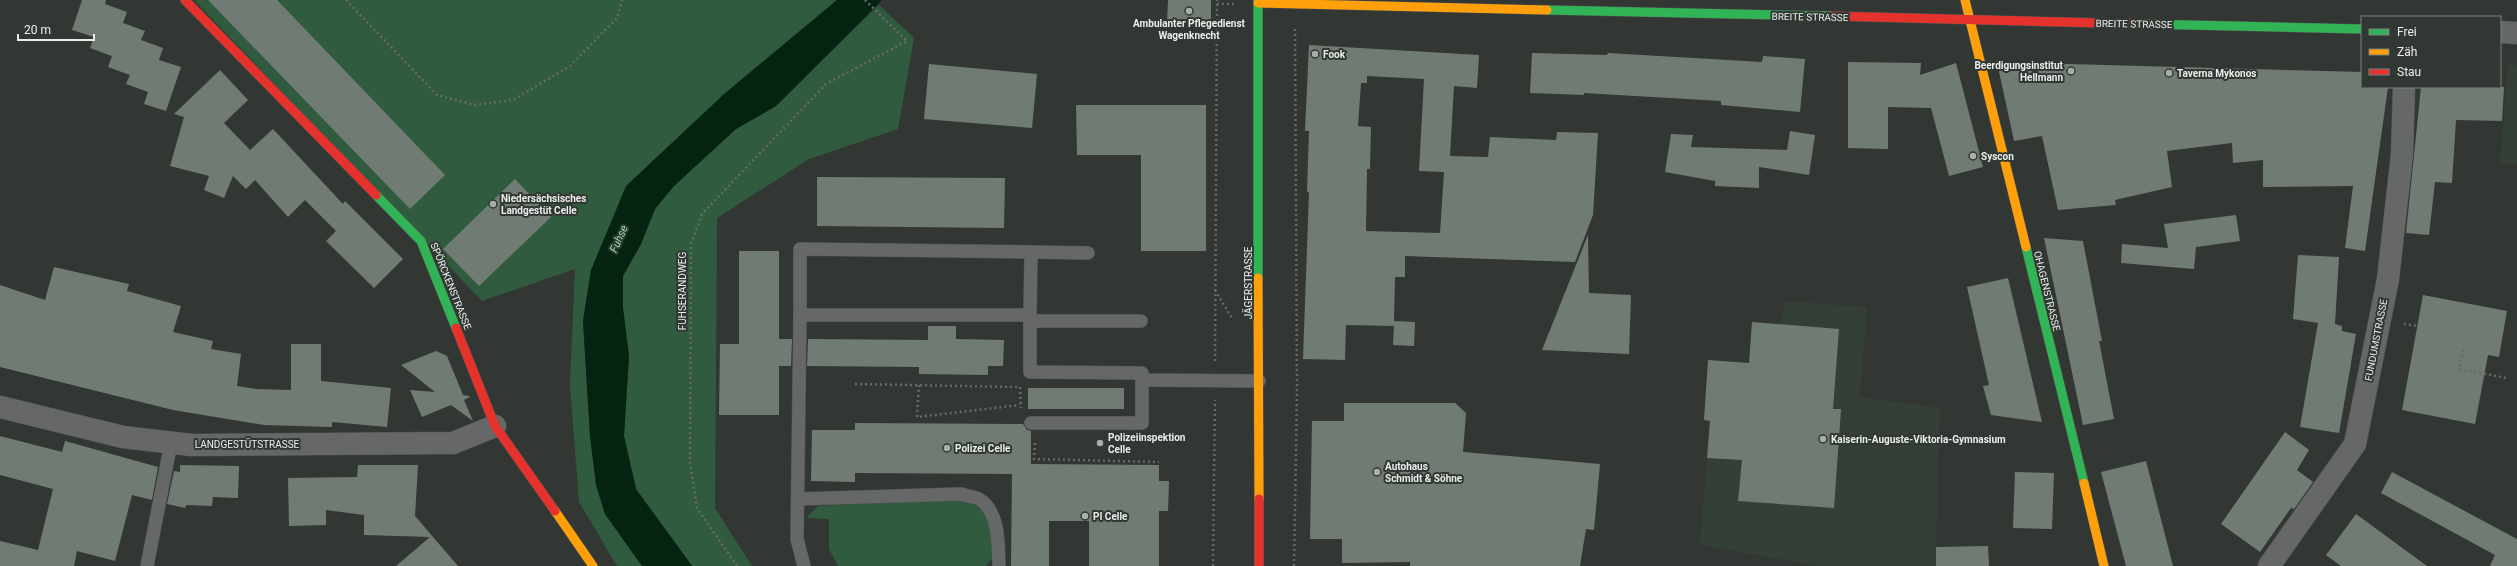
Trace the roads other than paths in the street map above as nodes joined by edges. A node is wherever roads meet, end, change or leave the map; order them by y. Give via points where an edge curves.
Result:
1 (184, 0) edge
2 (1965, 0) edge
3 (1258, 2) edge
4 (1971, 20) junction
5 (2361, 29) edge
6 (2501, 32) edge
7 (2517, 33) edge
8 (2404, 88) edge
9 (1031, 252) junction
10 (1088, 253) dead end
11 (800, 315) junction
12 (1030, 318) junction
13 (1141, 321) dead end
14 (1142, 380) junction
15 (1259, 381) junction
16 (0, 407) edge
17 (1031, 423) dead end
18 (495, 426) junction
19 (171, 443) junction
20 (798, 499) junction
21 (147, 566) edge
22 (593, 566) edge
23 (804, 566) edge
24 (999, 566) edge
25 (1259, 566) edge
26 (2104, 566) edge
27 (2269, 566) edge

1 - 18 street, SPÖRCKENSTRASSE via 421,241
2 - 4 street, OHAGENSTRASSE
3 - 4 street, BREITE STRASSE
3 - 15 street, JÄGERSTRASSE
4 - 5 street, BREITE STRASSE
4 - 26 street, OHAGENSTRASSE
6 - 7 street
8 - 27 street, FUNDUMSTRASSE via 2402,154 2388,279 2355,444
9 - 10 lane
9 - 11 lane via 800,249
9 - 12 lane
11 - 12 lane
11 - 20 lane
12 - 13 lane
12 - 14 lane via 1030,372 1142,373
14 - 15 lane
14 - 17 lane via 1142,423
15 - 25 street, JÄGERSTRASSE
16 - 19 street, LANDGESTÜTSTRASSE via 123,437
18 - 19 street, LANDGESTÜTSTRASSE via 453,443
18 - 22 street, SPÖRCKENSTRASSE
19 - 21 lane
20 - 23 lane via 797,539
20 - 24 lane via 961,494 979,500 990,511 996,527

